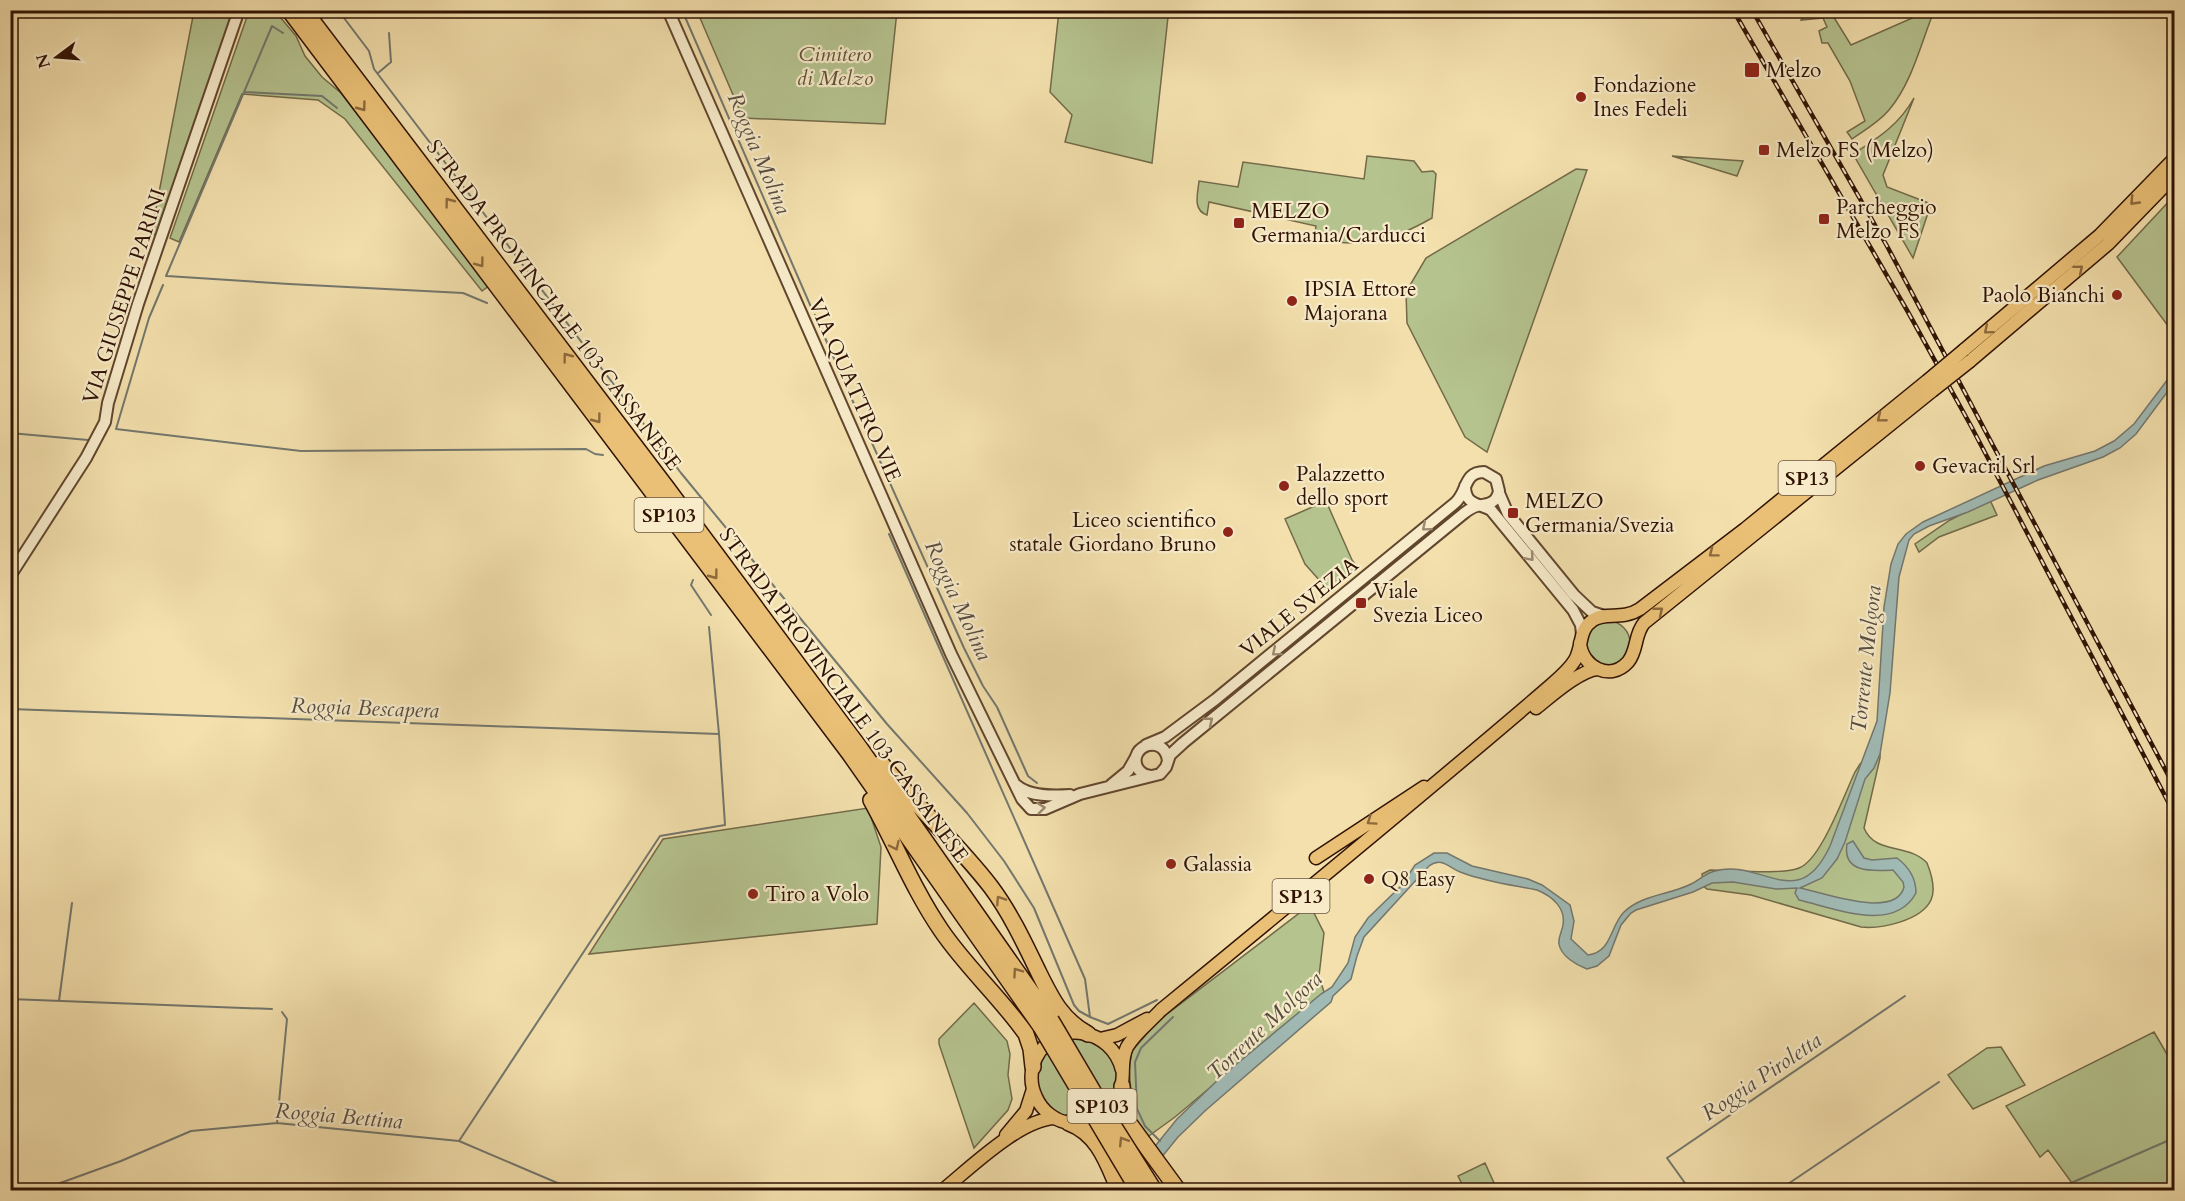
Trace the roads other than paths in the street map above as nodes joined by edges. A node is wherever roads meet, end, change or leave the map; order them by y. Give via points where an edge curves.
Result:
1 (239, 10) edge
2 (289, 10) edge
3 (304, 10) edge
4 (668, 10) edge
5 (2175, 159) edge
6 (2175, 176) edge
7 (1930, 386) junction
8 (1465, 486) junction
9 (667, 488) junction
10 (1499, 494) junction
11 (1481, 506) junction
12 (10, 576) edge
13 (1609, 616) junction
14 (749, 621) junction
15 (1581, 638) junction
16 (1635, 645) junction
17 (1598, 669) junction
18 (1146, 745) junction
19 (1137, 755) junction
20 (1168, 761) junction
21 (1155, 776) junction
22 (1440, 781) junction
23 (1014, 783) junction
24 (1105, 788) junction
25 (1080, 794) junction
26 (1316, 858) dead end
27 (1161, 1010) junction
28 (1046, 1023) junction
29 (1094, 1036) junction
30 (1033, 1067) junction
31 (1122, 1070) junction
32 (1122, 1086) junction
33 (1033, 1088) junction
34 (1054, 1118) junction
35 (1069, 1123) junction
36 (1000, 1143) junction
37 (943, 1191) edge
38 (1119, 1191) edge
39 (1138, 1191) edge
40 (1154, 1191) edge
41 (1178, 1191) edge

1 - 12 street, VIA GIUSEPPE PARINI via 138,304 105,422
2 -> 14 highway, STRADA PROVINCIALE 103 CASSANESE / SP103
9 -> 3 highway, STRADA PROVINCIALE 103 CASSANESE / SP103
4 - 23 street, VIA QUATTRO VIE via 946,643
5 -> 7 main road, SP13, bridge via 2093,242
7 -> 6 main road, SP13, bridge via 2108,244
7 -> 13 main road, SP13 via 1640,609 1626,616
16 -> 7 main road, SP13 via 1644,623
8 - 10 street via 1472,475 1486,472 1496,479
8 - 11 street via 1468,499
8 -> 18 street, VIALE SVEZIA via 1459,500 1263,662 1165,737
28 -> 9 highway, STRADA PROVINCIALE 103 CASSANESE / SP103 via 860,748
29 -> 9 highway, SP103 via 1068,1021 1057,1007 990,886 886,770 711,535
10 - 11 street via 1492,503
10 - 13 street via 1508,514 1574,595 1592,612
11 -> 15 street via 1491,510 1569,605 1581,625
20 -> 11 street, VIALE SVEZIA via 1183,743 1357,599 1463,514
13 - 15 main road, SP13 via 1589,623
13 - 16 main road via 1623,620 1631,628
14 - 28 highway, STRADA PROVINCIALE 103 CASSANESE / SP103
14 -> 30 highway, SP103 via 856,773 942,931 1026,1034
15 - 17 main road via 1585,659
15 - 22 main road, SP13 via 1578,654 1566,671
16 - 17 main road, SP13 via 1632,657 1623,667
17 - 22 main road, SP13 via 1566,686
18 - 19 street, VIALE SVEZIA
18 - 20 street via 1162,748
19 - 21 street via 1140,771
19 - 24 street, VIALE SVEZIA via 1125,774
20 - 21 street, VIALE SVEZIA via 1164,771
21 - 24 street, VIALE SVEZIA
22 -> 26 main road via 1416,791
22 - 27 main road, SP13
23 - 25 street, VIALE SVEZIA via 1029,792
23 -> 25 street, VIALE SVEZIA via 1033,810
24 - 25 street, VIALE SVEZIA
27 - 29 main road, SP13 via 1117,1035
27 - 31 main road, SP13 via 1129,1045
28 - 39 highway, STRADA PROVINCIALE 103 CASSANESE / SP103, bridge
40 -> 28 highway, STRADA PROVINCIALE 103 CASSANESE / SP103, bridge
29 - 30 main road, SP13 via 1078,1032 1058,1036 1042,1049
29 - 31 main road via 1114,1052
30 - 33 main road
31 - 32 main road, SP13
32 - 35 main road via 1114,1105 1099,1118
32 - 41 highway, SP103 via 1122,1104 1129,1123
33 - 34 main road via 1040,1104
33 - 36 main road via 1026,1111
34 - 35 main road
34 - 36 main road via 1036,1122
35 - 38 highway, SP103 via 1091,1137
36 - 37 main road

